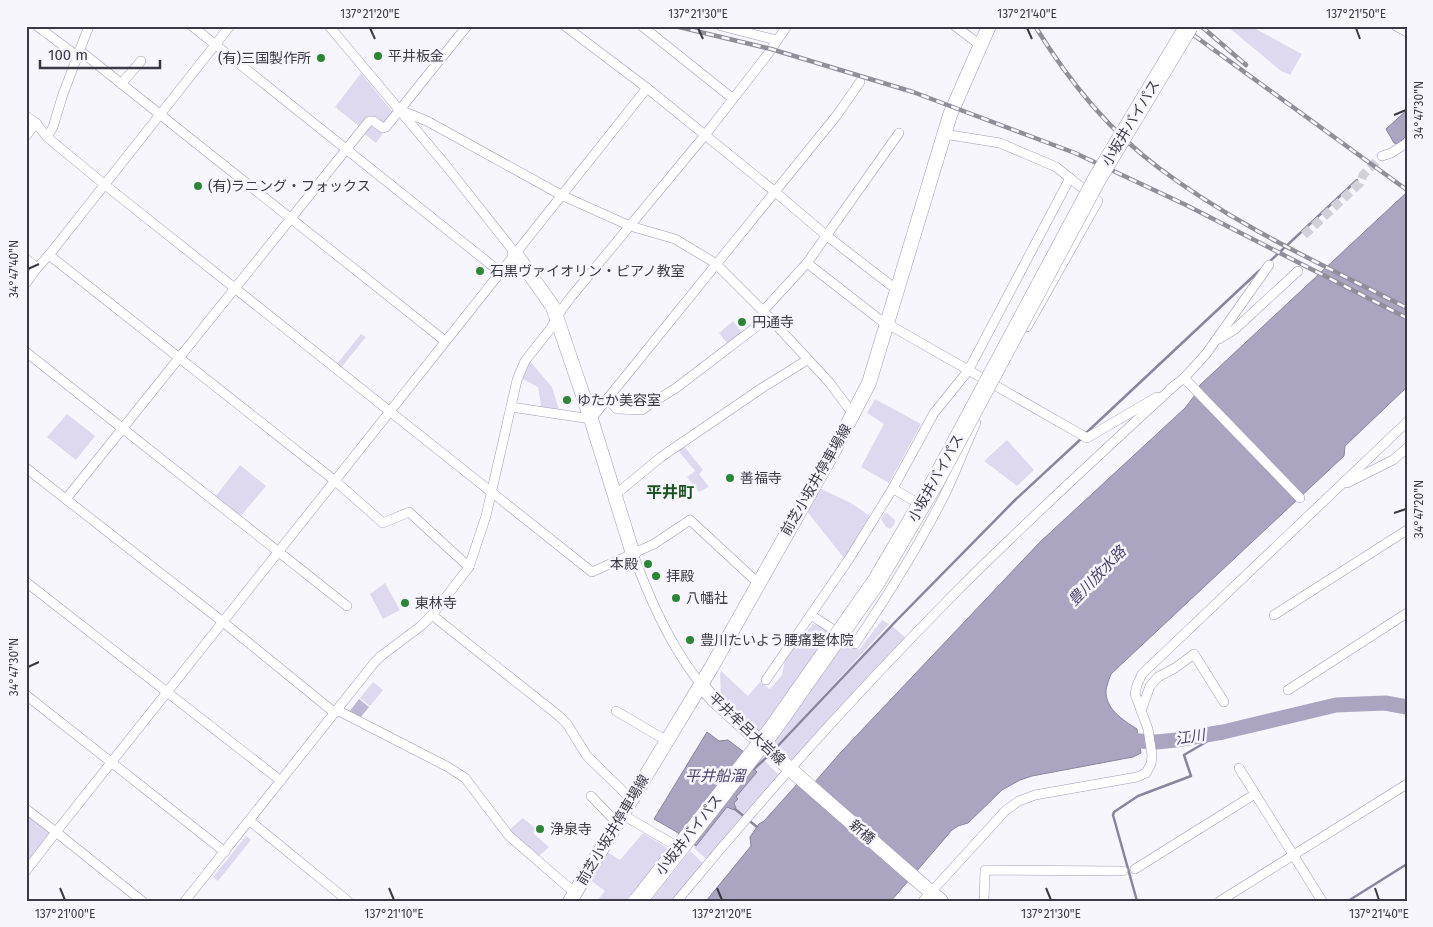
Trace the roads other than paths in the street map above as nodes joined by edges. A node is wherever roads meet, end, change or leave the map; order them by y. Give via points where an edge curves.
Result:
1 (37, 26) edge
2 (89, 26) edge
3 (192, 26) edge
4 (230, 26) edge
5 (329, 26) edge
6 (467, 26) edge
7 (565, 26) edge
8 (642, 26) edge
9 (721, 26) edge
10 (787, 26) edge
11 (955, 26) edge
12 (989, 26) edge
13 (1189, 26) edge
14 (1396, 26) edge
15 (1407, 32) edge
16 (776, 40) junction
17 (980, 44) junction
18 (215, 45) junction
19 (78, 54) junction
20 (141, 61) dead end
21 (860, 82) dead end
22 (121, 84) junction
23 (646, 88) junction
24 (732, 98) junction
25 (400, 110) junction
26 (160, 115) junction
27 (26, 116) edge
28 (36, 123) junction
29 (899, 133) dead end
30 (944, 134) junction
31 (705, 135) junction
32 (26, 136) edge
33 (46, 137) junction
34 (1407, 143) edge
35 (346, 150) junction
36 (1382, 156) tunnel mouth
37 (1070, 178) junction
38 (105, 185) junction
39 (774, 190) junction
40 (561, 195) junction
41 (290, 219) junction
42 (630, 226) junction
43 (827, 236) junction
44 (515, 253) junction
45 (49, 255) junction
46 (26, 259) edge
47 (716, 263) junction
48 (807, 263) junction
49 (1269, 265) dead end
50 (38, 268) junction
51 (1298, 271) dead end
52 (500, 272) junction
53 (26, 283) edge
54 (234, 288) junction
55 (897, 290) junction
56 (766, 314) junction
57 (557, 319) junction
58 (888, 324) junction
59 (1216, 340) junction
60 (445, 341) junction
61 (26, 352) edge
62 (179, 359) junction
63 (807, 360) junction
64 (968, 371) junction
65 (1185, 380) junction
66 (995, 386) junction
67 (1173, 387) junction
68 (607, 399) junction
69 (511, 407) junction
70 (390, 412) junction
71 (853, 414) junction
72 (591, 419) junction
73 (1407, 422) edge
74 (123, 429) junction
75 (1405, 451) edge
76 (26, 468) edge
77 (334, 480) junction
78 (1338, 487) junction
79 (894, 488) junction
80 (492, 491) junction
81 (615, 495) junction
82 (1300, 498) dead end
83 (66, 499) junction
84 (916, 502) dead end
85 (1407, 530) edge
86 (278, 551) junction
87 (633, 554) junction
88 (469, 567) junction
89 (26, 582) edge
90 (758, 583) junction
91 (347, 606) dead end
92 (1407, 614) edge
93 (432, 615) junction
94 (811, 615) junction
95 (1274, 615) dead end
96 (223, 622) junction
97 (766, 680) dead end
98 (701, 685) junction
99 (1288, 690) dead end
100 (167, 693) junction
101 (26, 695) edge
102 (1224, 702) dead end
103 (336, 711) junction
104 (616, 711) dead end
105 (1141, 711) junction
106 (667, 741) junction
107 (111, 763) junction
108 (1239, 768) dead end
109 (792, 770) junction
110 (281, 781) junction
111 (1407, 784) edge
112 (1255, 794) junction
113 (592, 796) dead end
114 (632, 800) junction
115 (26, 808) edge
116 (621, 819) junction
117 (250, 822) junction
118 (56, 832) junction
119 (673, 844) dead end
120 (225, 852) junction
121 (1294, 856) junction
122 (1134, 869) dead end
123 (26, 871) edge
124 (1123, 871) dead end
125 (926, 896) edge
126 (573, 897) edge
127 (142, 901) edge
128 (185, 901) edge
129 (348, 901) edge
130 (638, 901) edge
131 (677, 901) edge
132 (941, 901) edge
133 (984, 901) edge
134 (1220, 901) edge
135 (1322, 901) edge

1 - 19 street
2 - 19 street
3 - 18 street
4 - 18 street
5 - 25 street
6 - 25 street
7 - 23 street
8 - 24 street
9 - 16 street
10 - 16 street
11 - 17 street
12 - 17 main road, 前芝小坂井停車場線
13 - 130 highway, 小坂井バイパス, bridge via 1098,179 936,480 876,582 772,730
14 - 15 street
16 - 24 street
17 - 30 main road, 前芝小坂井停車場線
18 - 26 street
18 - 35 street
19 - 22 street via 84,54
19 - 33 street via 53,126
20 - 22 street
21 - 39 street via 837,115
22 - 26 street
23 - 31 street
23 - 40 street
24 - 31 street
25 - 35 street via 385,128 370,120
25 - 40 street via 427,121
25 - 44 street
26 - 38 street
26 - 41 street
27 - 28 street
28 - 32 street
28 - 33 street
29 - 43 street
30 - 37 street via 1000,143 1056,167
30 - 55 main road, 前芝小坂井停車場線
31 - 39 street
31 - 42 street
33 - 38 street
34 - 36 street
35 - 41 street
35 - 52 street
37 - 64 street
37 - 66 street via 1098,201
38 - 45 street
38 - 54 street
39 - 43 street
39 - 47 street
40 - 42 street
40 - 44 street
41 - 54 street
41 - 60 street
42 - 47 street via 675,239
42 - 57 street
43 - 48 street
43 - 55 street
44 - 52 street
44 - 57 main road via 553,307
45 - 50 street
45 - 62 street
46 - 50 street
47 - 56 street
47 - 68 street
48 - 56 street
48 - 58 street
49 - 59 street
50 - 53 street
51 - 59 street via 1234,330
52 - 60 street
54 - 62 street
54 - 70 street
55 - 58 main road, 前芝小坂井停車場線
56 - 63 street
56 - 68 street via 676,388 642,410 617,409
57 - 69 street via 525,361
57 - 72 main road
58 - 64 street
58 - 71 main road, 前芝小坂井停車場線 via 869,383
59 - 65 street
60 - 70 street
61 - 74 street
62 - 74 street
62 - 77 street
63 - 71 street
63 - 81 street via 661,457
64 - 66 street
64 - 79 street via 934,413
65 - 67 street
65 - 82 street
66 - 67 street via 1087,438
66 - 94 street via 918,546 855,644
67 - 109 street via 957,591
68 - 72 street
69 - 72 street
69 - 80 street
70 - 77 street
70 - 80 street
71 - 90 main road, 前芝小坂井停車場線
72 - 81 main road
73 - 78 street
74 - 83 street
74 - 86 street
75 - 78 street
76 - 83 street
77 - 86 street
77 - 88 street via 383,523 409,512
78 - 105 street via 1142,674 1135,694
79 - 84 street
79 - 94 street
80 - 87 street via 592,572
80 - 88 street
81 - 87 main road
83 - 96 street
85 - 95 street
86 - 91 street
86 - 96 street
87 - 90 street via 690,520
87 - 98 street via 671,640
88 - 93 street
89 - 100 street
90 - 98 main road, 前芝小坂井停車場線
92 - 99 street
93 - 103 street via 381,656
93 - 114 street via 559,716 587,756
94 - 97 street
96 - 100 street
96 - 103 street
98 - 106 main road, 前芝小坂井停車場線
98 - 109 main road, 平井牟呂大岩線
100 - 107 street
100 - 110 street
101 - 107 street
102 - 105 street via 1194,654 1158,677 1150,686
103 - 110 street
103 - 126 street via 465,778 508,836
104 - 106 street
105 - 125 street via 1148,729 1152,756 1146,773 1019,801 1006,810
106 - 114 main road, 前芝小坂井停車場線
107 - 118 street
107 - 120 street
108 - 112 street
109 - 125 main road, 新橋
109 - 131 street
110 - 117 street
111 - 121 street
112 - 121 street
112 - 122 street
113 - 116 street
114 - 116 main road, 前芝小坂井停車場線
115 - 118 street
116 - 119 street
116 - 126 main road, 前芝小坂井停車場線
117 - 120 street
117 - 129 street
118 - 123 street
118 - 127 street
120 - 128 street
121 - 134 street
121 - 135 street
124 - 133 street via 985,870
125 - 132 main road

